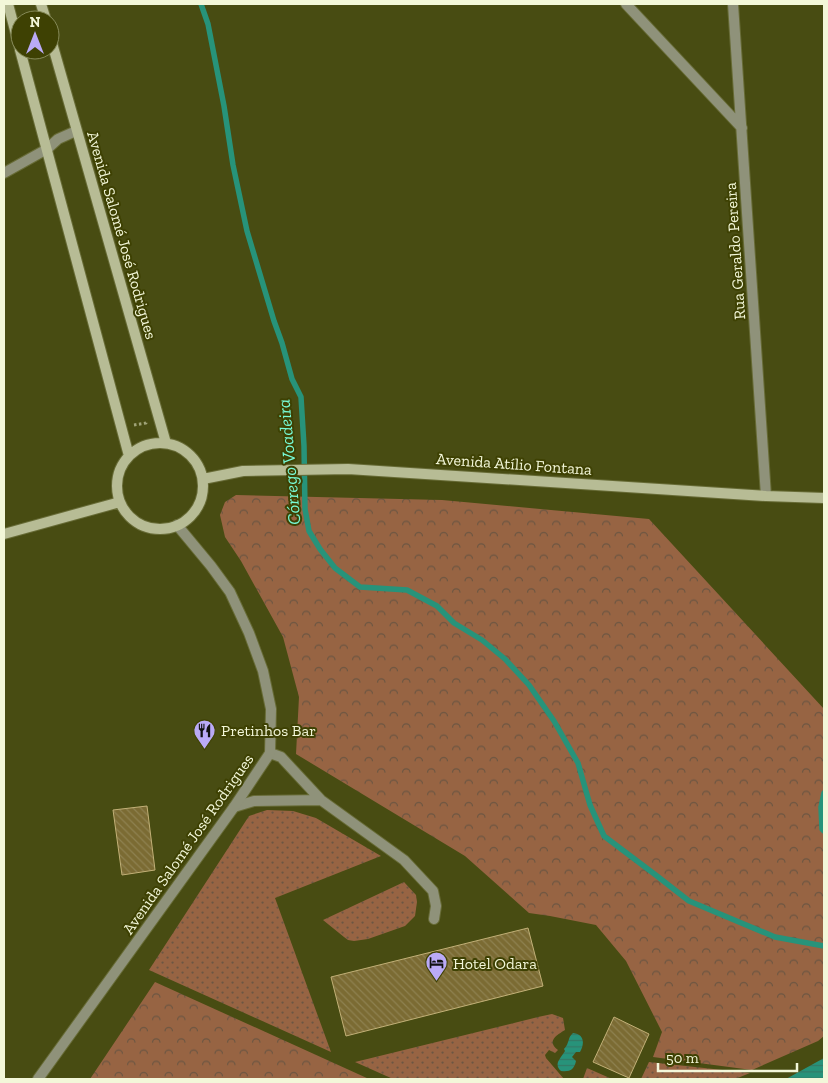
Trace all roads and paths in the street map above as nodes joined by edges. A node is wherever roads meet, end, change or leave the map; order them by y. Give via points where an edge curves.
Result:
1 (626, 4) edge
2 (733, 4) edge
3 (23, 60) edge
4 (57, 60) edge
5 (742, 128) junction
6 (76, 131) junction
7 (47, 149) junction
8 (4, 173) edge
9 (144, 414) dead end
10 (131, 426) dead end
11 (166, 443) junction
12 (129, 456) junction
13 (202, 479) junction
14 (766, 496) junction
15 (824, 498) edge
16 (120, 502) junction
17 (178, 525) junction
18 (4, 534) edge
19 (270, 753) junction
20 (321, 800) junction
21 (234, 807) junction
22 (434, 919) dead end
23 (51, 1062) junction
24 (38, 1079) edge
25 (47, 1079) edge

1 - 5 street
2 - 5 street, Rua Geraldo Pereira
3 - 7 main road
4 - 6 main road, Avenida Salomé José Rodrigues
5 - 14 street, Rua Geraldo Pereira
6 - 7 street
6 - 11 main road, Avenida Salomé José Rodrigues
7 - 8 street
7 - 12 main road
9 - 10 path via 146,423
11 - 12 main road via 139,447
11 - 13 main road via 190,455
12 - 16 main road via 117,478
13 - 14 main road, Avenida Atílio Fontana via 243,471 348,469
13 - 17 main road via 198,506
14 - 15 main road, Avenida Atílio Fontana
16 - 17 main road via 138,523 151,528
16 - 18 main road
17 - 19 street, Avenida Salomé José Rodrigues via 230,592 249,633 263,670 271,709
19 - 20 street via 281,757
19 - 21 street, Avenida Salomé José Rodrigues
20 - 21 street via 254,801
20 - 22 street via 404,860 433,891
21 - 23 street, Avenida Salomé José Rodrigues
23 - 24 street, Avenida Salomé José Rodrigues
23 - 25 street, Avenida Salomé José Rodrigues

